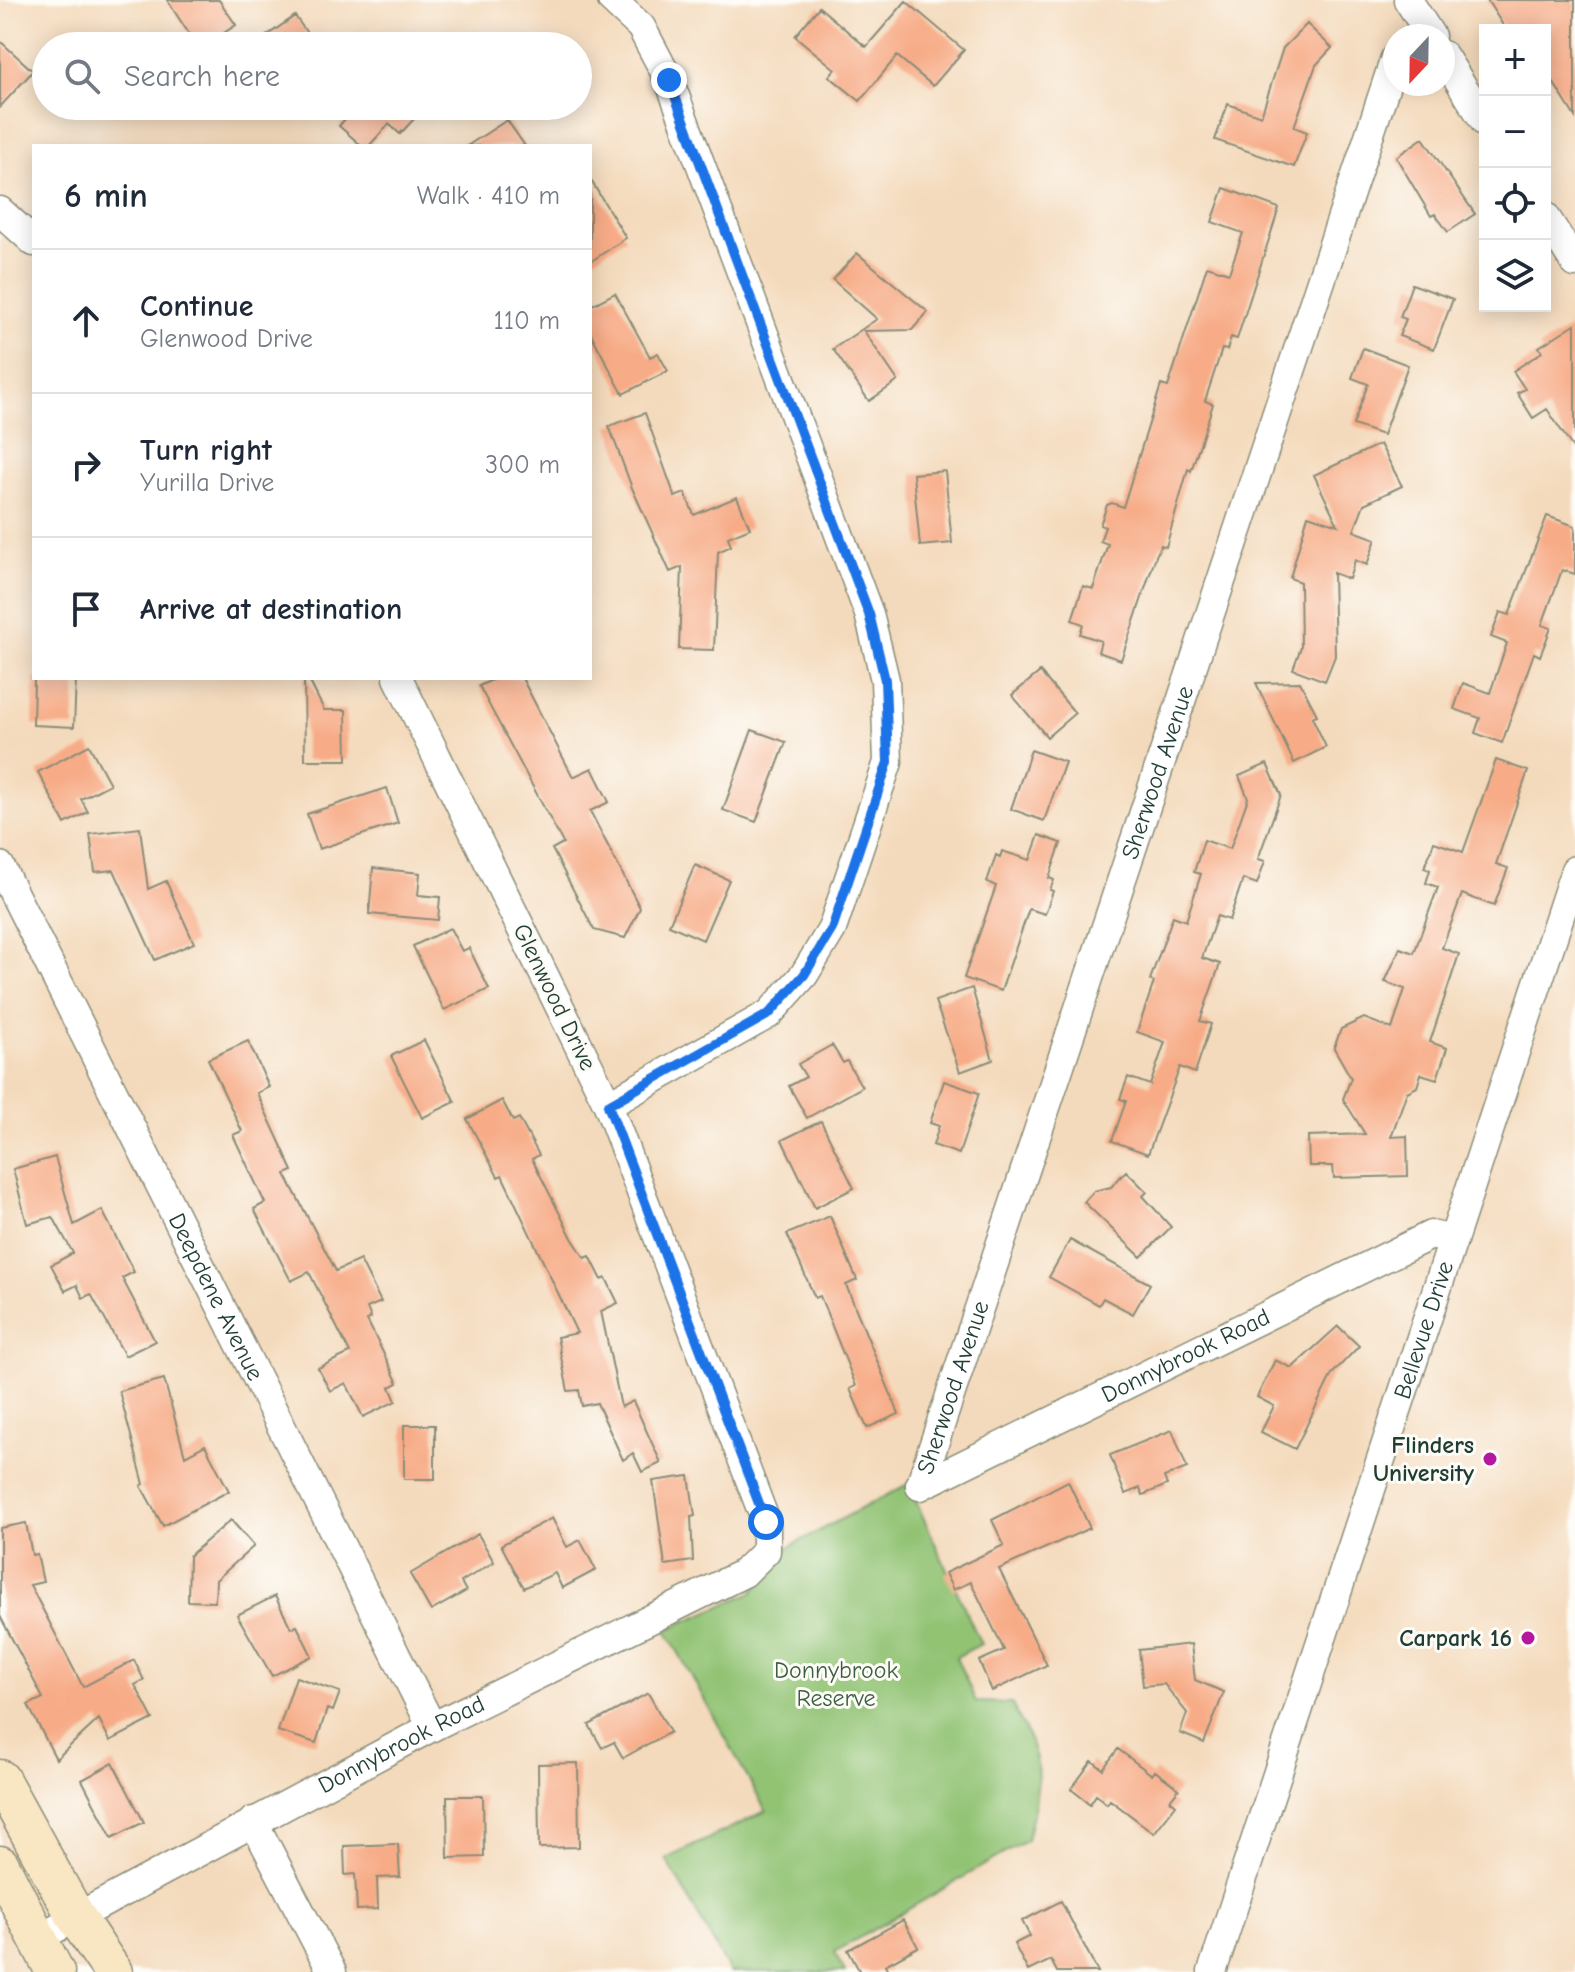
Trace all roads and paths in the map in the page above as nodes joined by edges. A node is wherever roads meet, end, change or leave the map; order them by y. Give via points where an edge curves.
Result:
1 (612, 0) edge
2 (1410, 3) edge
3 (1405, 24) edge
4 (1423, 24) edge
5 (1455, 74) edge
6 (1383, 94) edge
7 (1479, 112) edge
8 (0, 211) edge
9 (1551, 225) edge
10 (32, 240) edge
11 (1575, 263) edge
12 (399, 680) edge
13 (0, 866) edge
14 (1575, 870) edge
15 (608, 1105) junction
16 (1453, 1240) junction
17 (920, 1486) joint
18 (766, 1551) joint
19 (432, 1727) junction
20 (0, 1779) edge
21 (253, 1821) junction
22 (0, 1865) edge
23 (76, 1917) junction
24 (36, 1939) junction
25 (55, 1972) edge
26 (113, 1972) edge
27 (332, 1972) edge
28 (1212, 1972) edge

1 - 15 street via 641,27 669,80 869,614 885,680 888,762 832,929 804,975 769,1014
2 - 3 street
2 - 4 street
5 - 7 street
6 - 17 street, Sherwood Avenue
8 - 10 street
9 - 11 street
12 - 15 street, Glenwood Drive
13 - 19 street, Deepdene Avenue
14 - 16 street, Bellevue Drive
15 - 18 street, Glenwood Drive via 766,1522
16 - 17 street, Donnybrook Road via 1431,1235
16 - 28 street, Bellevue Drive
18 - 19 street, Donnybrook Road via 744,1573
19 - 21 street, Donnybrook Road
20 - 23 main road
21 - 23 street, Donnybrook Road
21 - 27 street
22 - 24 main road
23 - 24 street, Donnybrook Road
23 - 26 main road
24 - 25 main road

